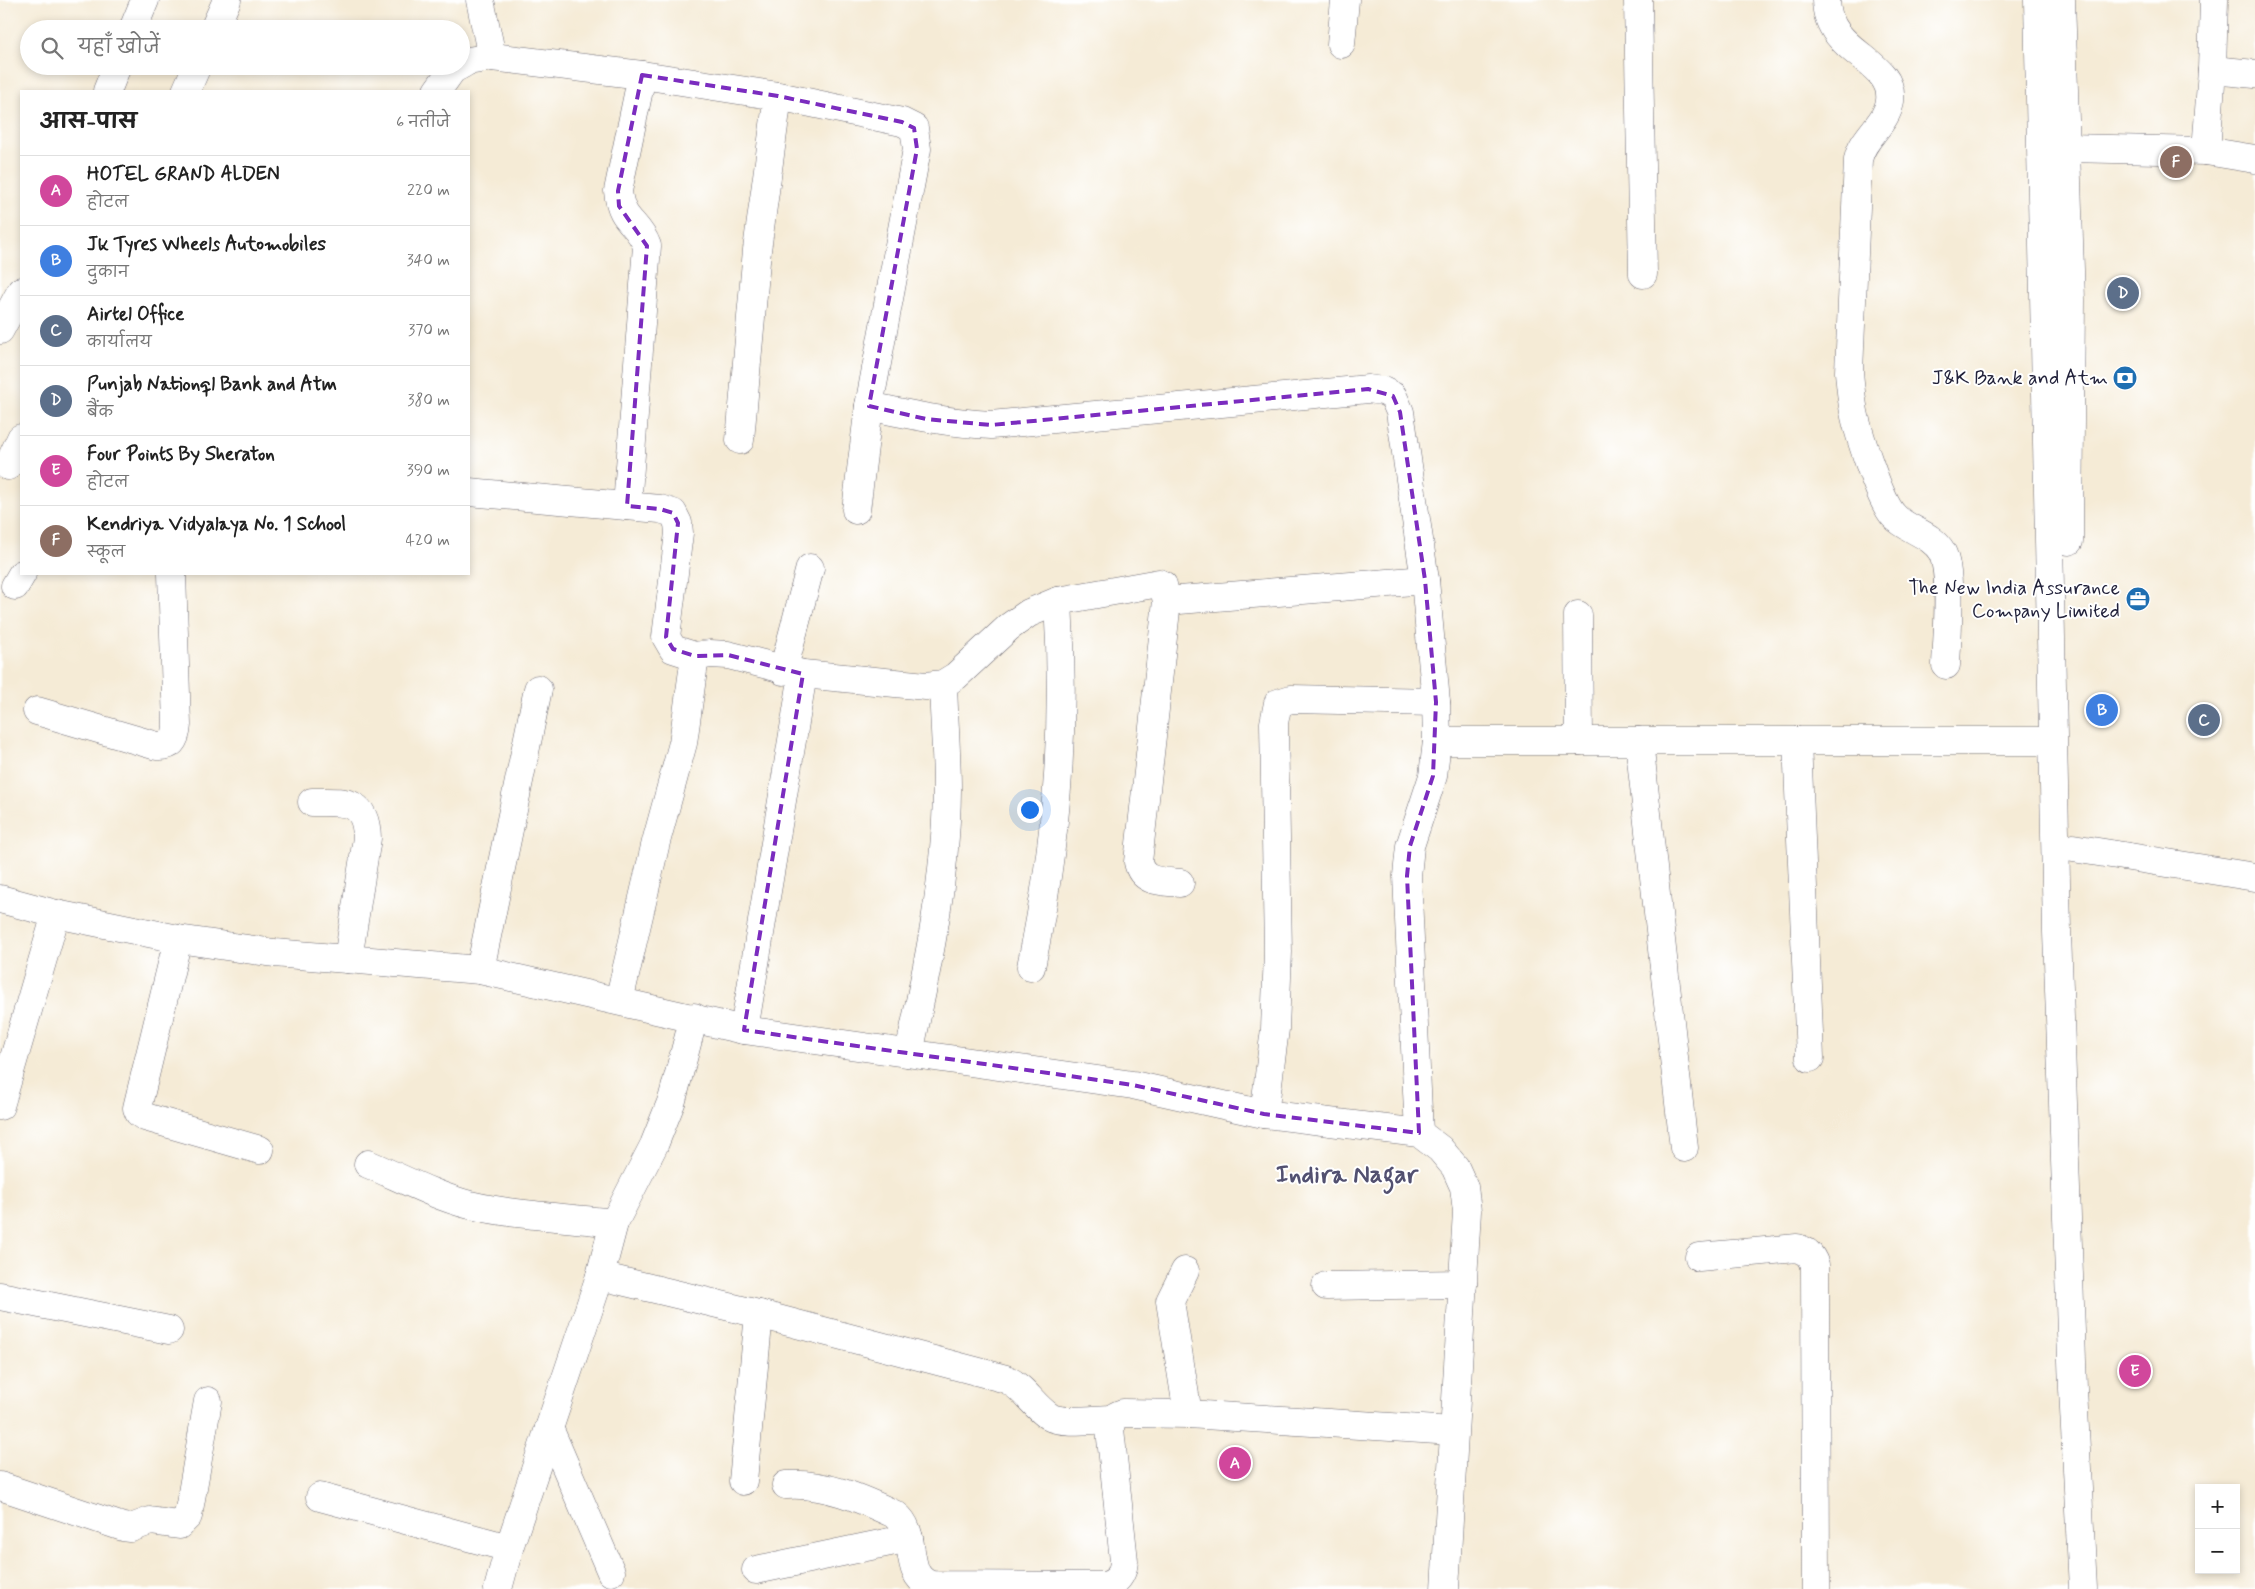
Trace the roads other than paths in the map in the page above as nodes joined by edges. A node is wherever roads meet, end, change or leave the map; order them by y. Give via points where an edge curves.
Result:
1 (145, 0) edge
2 (227, 0) edge
3 (480, 0) edge
4 (1345, 0) edge
5 (1638, 0) edge
6 (1826, 0) edge
7 (2038, 0) edge
8 (2061, 0) edge
9 (2214, 0) edge
10 (137, 20) edge
11 (218, 20) edge
12 (1341, 44) dead end
13 (492, 57) junction
14 (470, 61) edge
15 (2212, 70) junction
16 (2255, 74) edge
17 (113, 75) edge
18 (193, 75) edge
19 (448, 75) edge
20 (642, 75) junction
21 (107, 90) edge
22 (186, 90) edge
23 (438, 90) edge
24 (778, 96) junction
25 (2066, 148) junction
26 (2206, 151) junction
27 (2255, 159) edge
28 (1643, 274) dead end
29 (20, 294) edge
30 (0, 330) edge
31 (869, 406) junction
32 (20, 440) edge
33 (740, 440) dead end
34 (8, 466) dead end
35 (470, 492) edge
36 (627, 506) junction
37 (856, 510) dead end
38 (810, 568) dead end
39 (172, 575) edge
40 (1425, 580) junction
41 (1058, 601) junction
42 (1167, 601) junction
43 (1578, 615) dead end
44 (695, 656) junction
45 (1946, 665) dead end
46 (793, 672) junction
47 (943, 684) junction
48 (538, 689) dead end
49 (1436, 702) junction
50 (37, 710) dead end
51 (1437, 741) junction
52 (1579, 741) junction
53 (1639, 741) junction
54 (1797, 741) junction
55 (2052, 741) junction
56 (312, 802) dead end
57 (2073, 848) junction
58 (2255, 877) edge
59 (1180, 883) dead end
60 (0, 899) edge
61 (56, 914) junction
62 (178, 939) junction
63 (348, 959) junction
64 (1030, 967) dead end
65 (480, 970) junction
66 (619, 1001) junction
67 (694, 1017) junction
68 (744, 1030) junction
69 (908, 1053) junction
70 (1810, 1058) dead end
71 (0, 1106) edge
72 (1264, 1114) junction
73 (1419, 1132) junction
74 (1684, 1148) dead end
75 (260, 1150) dead end
76 (368, 1164) dead end
77 (614, 1223) junction
78 (1699, 1257) dead end
79 (1185, 1271) dead end
80 (600, 1276) junction
81 (1462, 1284) junction
82 (1326, 1286) dead end
83 (0, 1296) edge
84 (759, 1314) junction
85 (169, 1330) dead end
86 (208, 1401) dead end
87 (1188, 1414) junction
88 (1112, 1419) junction
89 (549, 1428) junction
90 (1453, 1431) junction
91 (743, 1481) dead end
92 (786, 1485) dead end
93 (0, 1486) edge
94 (320, 1497) dead end
95 (909, 1538) junction
96 (509, 1548) junction
97 (756, 1570) dead end
98 (611, 1572) dead end
99 (1038, 1587) edge
100 (498, 1589) edge
101 (1445, 1589) edge
102 (1816, 1589) edge
103 (2082, 1589) edge
104 (2098, 1589) edge

1 - 10 main road
2 - 11 main road
3 - 13 main road
4 - 12 main road
5 - 28 main road
6 - 45 main road via 1826,12 1841,40 1881,73 1890,88 1886,114 1860,148 1858,160 1849,372 1853,407 1884,501 1894,516 1932,541 1942,552 1947,583
7 - 55 main road
8 - 25 main road
9 - 15 main road
13 - 14 main road
13 - 20 main road
15 - 16 main road
15 - 26 main road
17 - 21 main road
18 - 22 main road
19 - 23 main road
20 - 24 main road
20 - 36 main road via 618,191 626,218 643,236 647,246
24 - 31 main road via 902,122 914,128 917,149
24 - 33 main road via 757,250
25 - 26 main road
25 - 57 main road via 2071,300 2068,602
26 - 27 main road
29 - 30 main road
31 - 37 main road
31 - 40 main road via 934,420 991,425 1368,389 1383,391 1393,396 1400,412
32 - 34 main road
35 - 36 main road
36 - 44 main road via 673,513 678,523 666,637 673,649
38 - 46 main road
39 - 50 main road via 177,725 172,743 157,746
40 - 42 main road
40 - 49 main road
41 - 42 main road via 1159,582 1163,585
41 - 47 main road via 1029,613 1009,627
41 - 64 main road via 1062,705 1056,812 1050,866
42 - 59 main road via 1138,862 1140,872 1146,878
43 - 52 main road
44 - 46 main road via 728,655
44 - 66 main road via 683,743
46 - 47 main road via 926,686
46 - 68 main road
47 - 69 main road via 947,790 942,870 933,942
48 - 65 main road
49 - 51 main road
49 - 72 main road via 1291,699 1278,703 1274,723 1278,952 1275,1029
51 - 52 main road
51 - 73 main road via 1432,776 1410,846 1406,876
52 - 53 main road
53 - 54 main road
53 - 74 main road
54 - 55 main road
54 - 70 main road
55 - 103 main road via 2072,1389
56 - 63 main road via 345,802 359,809 367,821
57 - 58 main road
57 - 104 main road
60 - 61 main road
61 - 62 main road
61 - 71 main road
62 - 63 main road
62 - 75 main road via 137,1108 144,1116
63 - 65 main road
65 - 66 main road
66 - 67 main road
67 - 68 main road
67 - 77 main road via 672,1100 654,1145
68 - 69 main road
69 - 72 main road via 1133,1085
72 - 73 main road
73 - 81 main road via 1455,1167 1464,1187 1467,1211
76 - 77 main road via 470,1205 521,1214
77 - 80 main road
78 - 102 main road via 1796,1248 1806,1250 1812,1256 1815,1265
79 - 87 main road via 1170,1301
80 - 84 main road
80 - 89 main road
81 - 82 main road
81 - 90 main road
83 - 85 main road
84 - 88 main road via 1006,1379 1022,1388 1055,1419
84 - 91 main road
86 - 93 main road via 188,1516 178,1525 150,1521 123,1527
87 - 88 main road via 1123,1413
87 - 90 main road
88 - 99 main road via 1110,1429 1124,1570 1114,1583 1106,1586
89 - 96 main road
89 - 98 main road
90 - 101 main road
92 - 95 main road via 825,1488 887,1511 904,1521
94 - 96 main road
95 - 97 main road
95 - 99 main road via 913,1565 924,1583
96 - 100 main road

